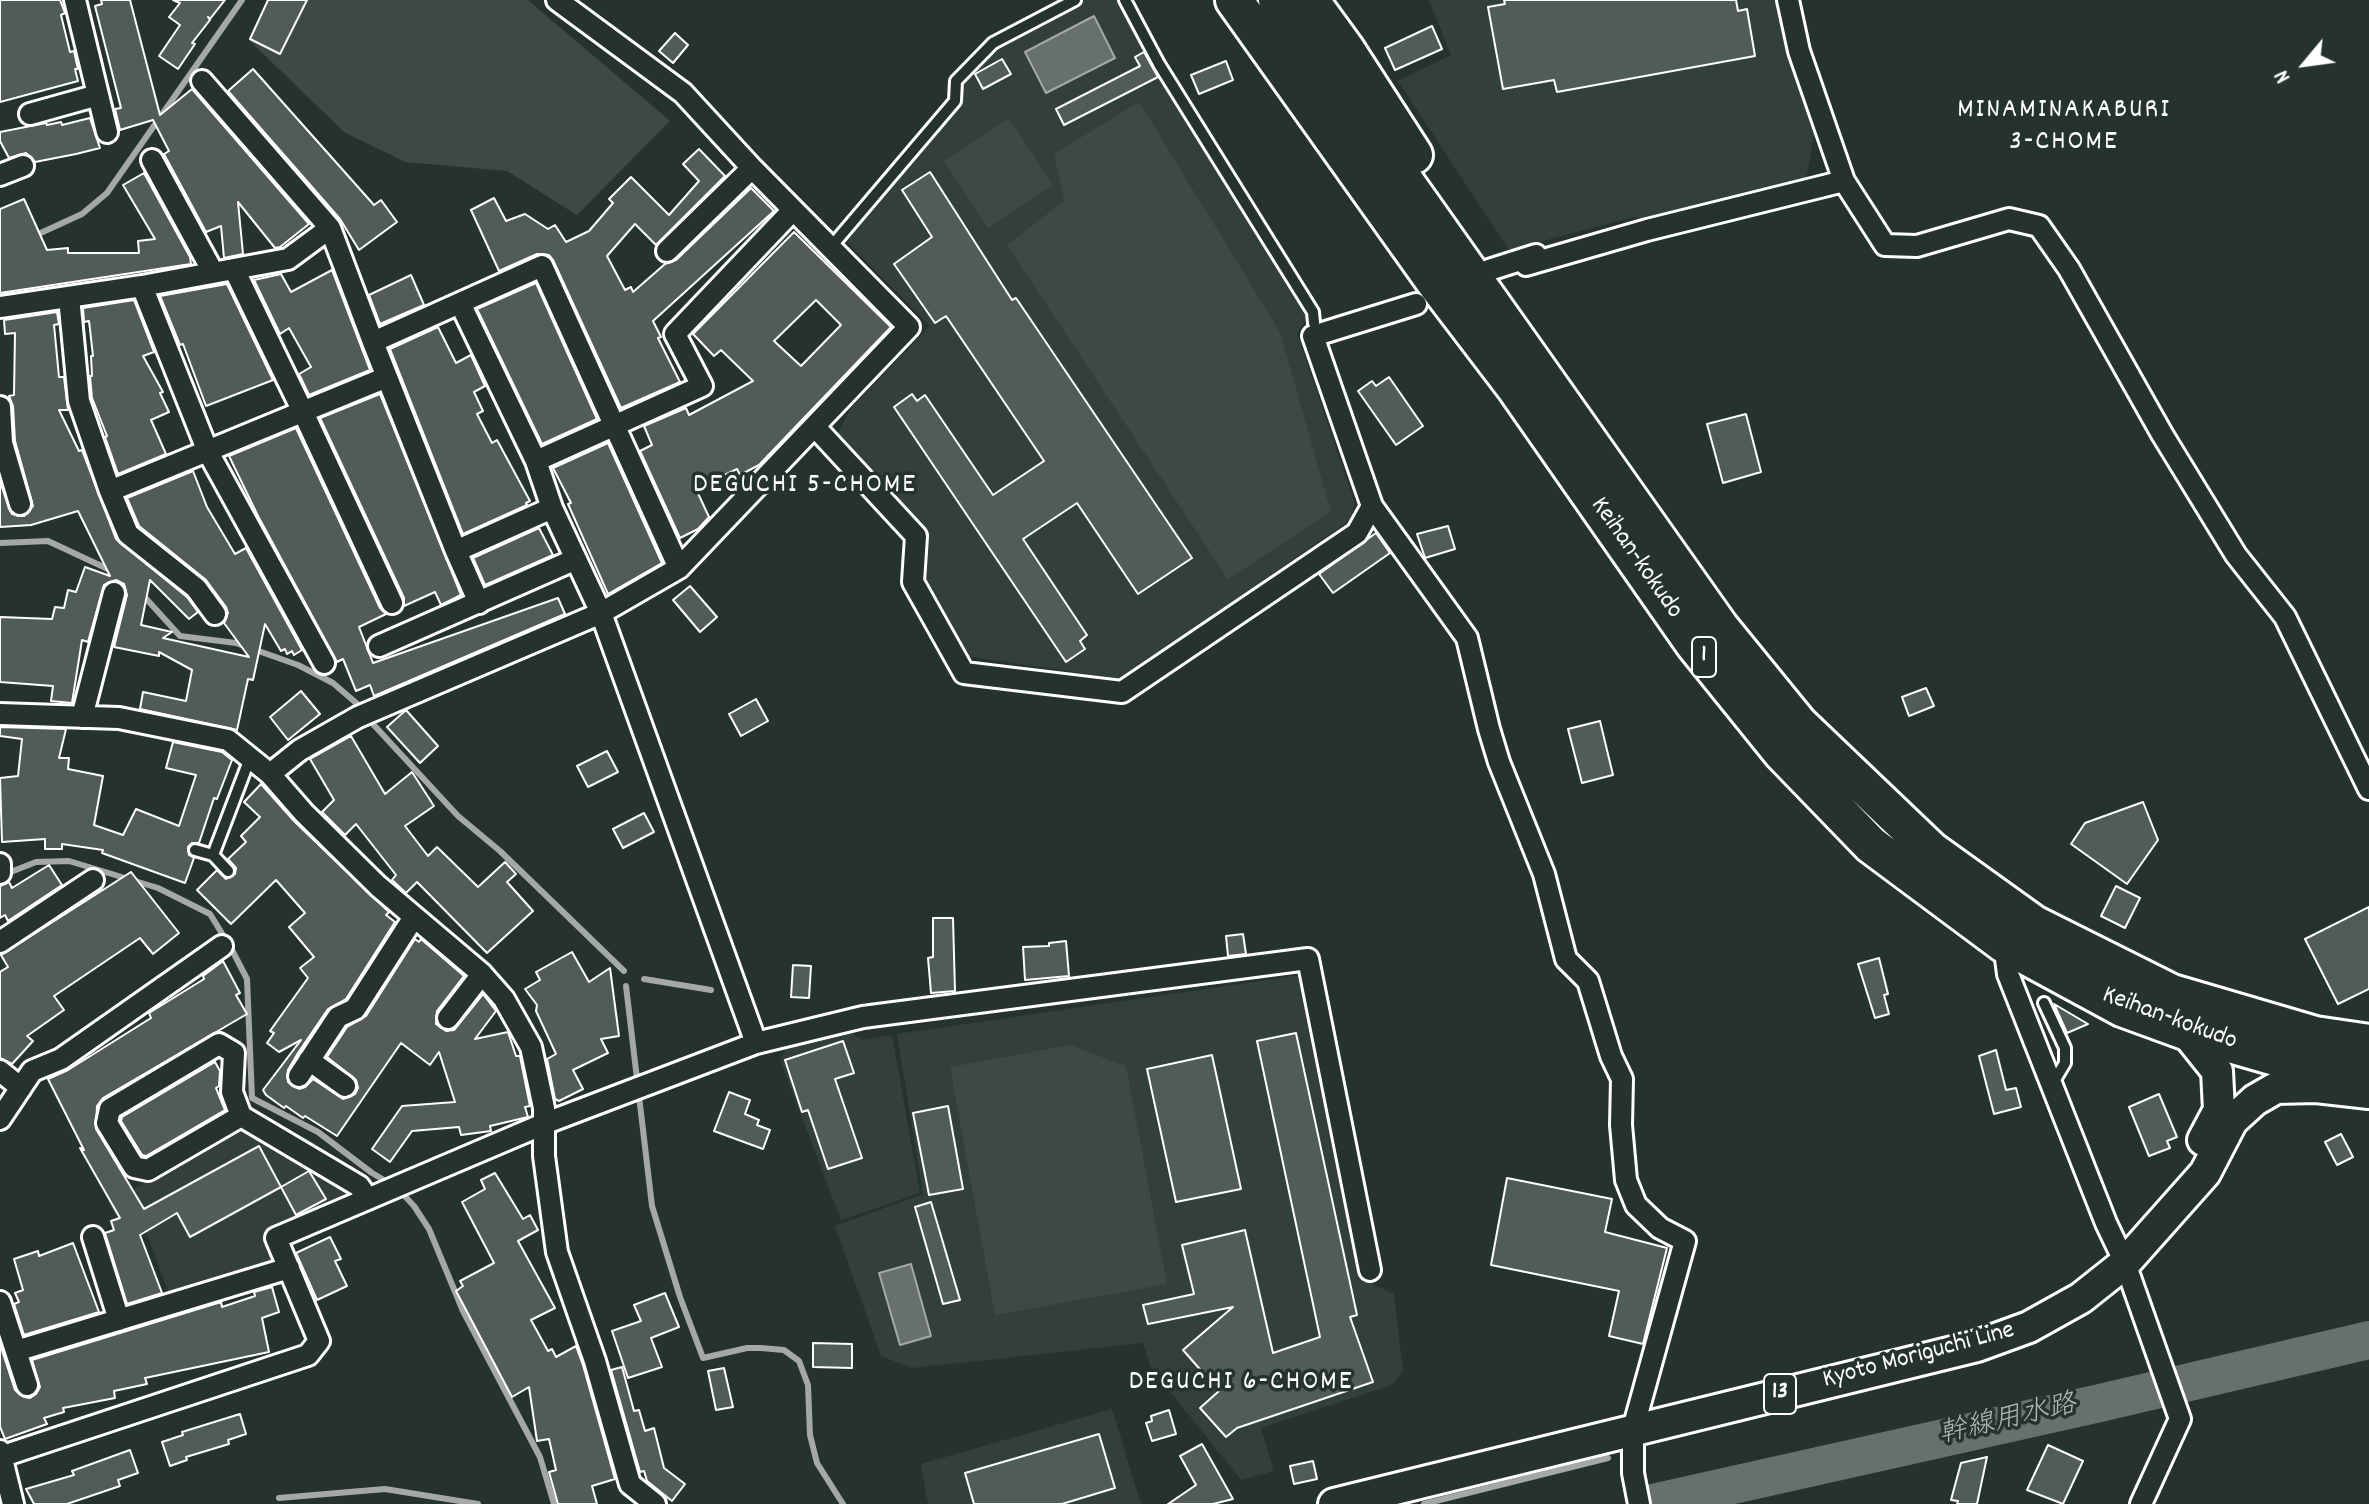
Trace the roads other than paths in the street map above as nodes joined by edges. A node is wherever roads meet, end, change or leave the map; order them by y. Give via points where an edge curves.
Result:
1 (75, 0) edge
2 (557, 0) edge
3 (1075, 0) edge
4 (1125, 0) edge
5 (1234, 0) edge
6 (1277, 0) edge
7 (1310, 0) edge
8 (1788, 0) edge
9 (202, 81) dead end
10 (98, 95) junction
11 (30, 114) dead end
12 (107, 132) dead end
13 (152, 160) dead end
14 (23, 166) dead end
15 (752, 168) junction
16 (0, 175) edge
17 (1844, 181) junction
18 (793, 210) junction
19 (330, 228) junction
20 (1647, 230) junction
21 (830, 248) junction
22 (667, 251) dead end
23 (1526, 265) dead end
24 (234, 269) junction
25 (1489, 270) junction
26 (213, 272) junction
27 (142, 286) junction
28 (1427, 294) junction
29 (69, 297) junction
30 (460, 303) junction
31 (0, 307) edge
32 (1314, 329) junction
33 (373, 342) junction
34 (1535, 368) junction
35 (387, 377) junction
36 (0, 407) edge
37 (303, 412) junction
38 (615, 426) junction
39 (815, 427) junction
40 (208, 452) junction
41 (536, 461) junction
42 (110, 491) junction
43 (20, 504) dead end
44 (1372, 506) junction
45 (552, 508) junction
46 (456, 551) junction
47 (576, 559) junction
48 (679, 568) junction
49 (114, 593) dead end
50 (392, 603) dead end
51 (479, 603) junction
52 (601, 613) junction
53 (215, 614) dead end
54 (379, 646) dead end
55 (324, 663) dead end
56 (0, 714) edge
57 (82, 717) junction
58 (250, 758) junction
59 (270, 774) junction
60 (2369, 789) edge
61 (195, 850) dead end
62 (213, 855) junction
63 (0, 864) edge
64 (228, 871) dead end
65 (0, 873) edge
66 (93, 880) dead end
67 (414, 917) junction
68 (0, 942) edge
69 (2004, 944) junction
70 (222, 946) dead end
71 (482, 974) junction
72 (2044, 1003) dead end
73 (448, 1018) dead end
74 (2185, 1031) junction
75 (756, 1043) junction
76 (2369, 1043) edge
77 (0, 1071) edge
78 (2369, 1077) edge
79 (2052, 1085) junction
80 (345, 1086) dead end
81 (21, 1088) junction
82 (2369, 1093) edge
83 (241, 1116) junction
84 (0, 1119) edge
85 (546, 1123) junction
86 (386, 1191) junction
87 (2182, 1198) junction
88 (93, 1237) dead end
89 (2125, 1263) junction
90 (289, 1268) junction
91 (1370, 1270) dead end
92 (0, 1302) edge
93 (119, 1320) junction
94 (16, 1351) junction
95 (27, 1385) dead end
96 (1633, 1429) junction
97 (0, 1454) edge
98 (13, 1504) edge
99 (655, 1504) edge
100 (1334, 1504) edge
101 (1639, 1504) edge
102 (2141, 1504) edge

1 - 10 street
2 - 15 street via 683,93
3 - 21 lane via 993,43 956,81 955,101
4 - 32 lane via 1313,312
5 - 28 highway, Keihan-kokudo / 1
6 - 34 highway, Keihan-kokudo / 1
7 - 25 highway
8 - 17 street via 1799,51
9 - 19 street
10 - 11 street
10 - 12 street
13 - 26 street
14 - 16 street
15 - 18 street
15 - 22 street
17 - 20 street
17 - 60 street via 1885,245 1917,246 2009,219 2039,226 2236,555 2285,617
18 - 21 street
18 - 38 street via 675,334 702,386
19 - 24 street via 288,259
19 - 33 street
20 - 23 street
20 - 25 street via 1628,226
21 - 39 street via 909,327
24 - 26 street
24 - 37 street
25 - 34 highway
26 - 27 street
27 - 29 street
27 - 40 street
28 - 32 street
28 - 69 highway, Keihan-kokudo / 1 via 1514,386 1694,644 1782,753 1871,845
29 - 31 street
29 - 42 street via 79,401
30 - 33 street
30 - 38 street via 542,266
30 - 41 street
32 - 44 street
33 - 35 street
34 - 76 highway, Keihan-kokudo / 1 via 1749,664 1799,724 1931,850 2034,924 2172,993 2315,1035
35 - 37 street
35 - 46 street
36 - 43 street via 2,443
37 - 40 street
37 - 50 street
38 - 41 street
38 - 48 street
39 - 44 street via 916,536 913,582 964,673 1122,692 1357,533
39 - 48 street
40 - 42 street
40 - 55 street
41 - 45 street
42 - 53 street via 128,534 196,588
44 - 96 street via 1467,638 1499,762 1544,874 1566,959 1588,981 1622,1079 1626,1180 1636,1205 1660,1228 1685,1241
45 - 46 street
45 - 47 street
46 - 51 street
47 - 51 street
47 - 52 street
48 - 52 street
49 - 57 street
51 - 54 street
52 - 59 street via 358,717
52 - 75 street
56 - 57 street
57 - 58 street via 119,718 228,740
58 - 59 street
58 - 62 lane
59 - 67 street
61 - 62 lane
62 - 64 lane
63 - 65 street
66 - 68 street
67 - 71 street
67 - 80 street via 355,1009 338,1017 304,1068
69 - 74 highway, Keihan-kokudo / 1 via 2122,1008
69 - 79 street via 2008,974
70 - 81 street via 61,1059 32,1071
71 - 73 street
71 - 85 street via 504,999 531,1047
72 - 79 lane via 2065,1048 2065,1063
74 - 78 highway, Keihan-kokudo / 1
74 - 87 main road, Kyoto Moriguchi Line / 13 via 2217,1071 2219,1110 2192,1160
75 - 85 street
75 - 91 street via 863,1017 1308,959
77 - 81 street
79 - 89 street
81 - 84 street
82 - 87 main road, Kyoto Moriguchi Line / 13 via 2276,1088 2232,1121 2205,1173
83 - 83 street via 148,1170 134,1167 107,1123 110,1109 219,1044 234,1053 232,1092
83 - 86 street via 359,1186
85 - 86 street
85 - 99 street via 544,1156 557,1252 630,1484
86 - 90 street via 276,1238
87 - 89 main road, Kyoto Moriguchi Line / 13
88 - 93 street
89 - 96 main road, Kyoto Moriguchi Line / 13 via 2029,1327 1977,1346
89 - 102 street via 2180,1419
90 - 93 street
90 - 97 street via 319,1341 308,1355
92 - 94 street
93 - 94 street
94 - 95 street
96 - 100 main road, Kyoto Moriguchi Line / 13
96 - 101 street
97 - 98 street

